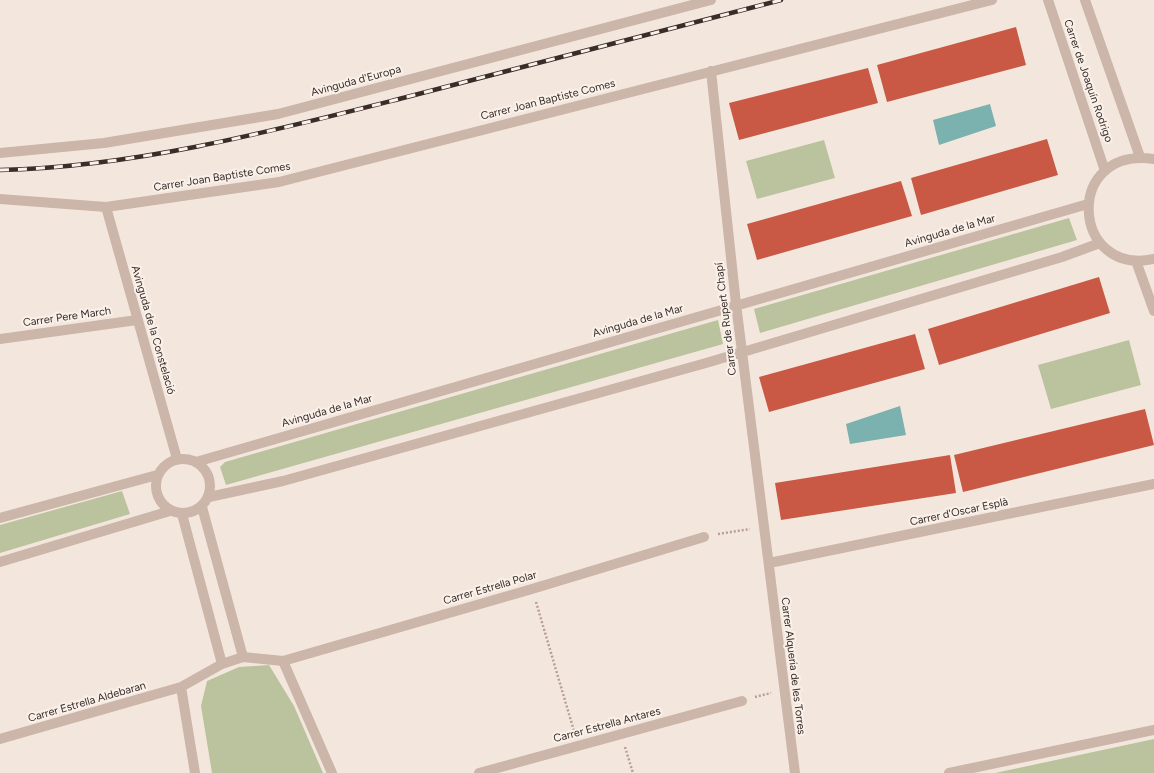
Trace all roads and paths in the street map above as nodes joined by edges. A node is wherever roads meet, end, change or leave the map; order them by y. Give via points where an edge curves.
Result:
1 (711, 0) edge
2 (992, 0) edge
3 (1048, 0) edge
4 (1085, 0) edge
5 (711, 71) junction
6 (0, 153) edge
7 (1140, 157) junction
8 (1154, 159) edge
9 (1105, 171) junction
10 (0, 199) edge
11 (1088, 204) junction
12 (106, 207) junction
13 (1100, 243) junction
14 (1154, 259) edge
15 (1136, 261) junction
16 (736, 304) junction
17 (1154, 311) edge
18 (137, 320) junction
19 (0, 339) edge
20 (742, 352) junction
21 (177, 459) junction
22 (196, 462) junction
23 (157, 475) junction
24 (1154, 484) edge
25 (209, 497) junction
26 (202, 507) junction
27 (170, 511) junction
28 (182, 514) junction
29 (0, 518) edge
30 (764, 526) junction
31 (704, 537) joint
32 (0, 562) edge
33 (769, 563) junction
34 (532, 589) junction
35 (243, 658) junction
36 (283, 661) junction
37 (222, 664) junction
38 (181, 687) junction
39 (783, 689) junction
40 (742, 701) joint
41 (1154, 730) edge
42 (622, 733) junction
43 (0, 739) edge
44 (578, 745) junction
45 (195, 773) edge
46 (332, 773) edge
47 (479, 773) edge
48 (633, 773) edge
49 (795, 773) edge
50 (949, 773) edge

1 - 6 street, Avinguda d'Europa via 278,114 104,144
2 - 5 street, Carrer Joan Baptiste Comes
3 - 9 street, Carrer de Joaquín Rodrigo
4 - 7 street
5 - 12 street, Carrer Joan Baptiste Comes via 279,182
5 - 16 street, Carrer de Rupert Chapí
7 - 8 street
7 - 9 street via 1115,163
9 - 11 street via 1094,186
10 - 12 street, Carrer Joan Baptiste Comes
11 - 13 street via 1090,223
11 - 16 street, Avinguda de la Mar
12 - 18 street, Avinguda de la Constelació
13 - 15 street via 1110,252
13 - 20 street via 1062,257
14 - 15 street
15 - 17 street
16 - 20 street, Carrer de Rupert Chapí
16 - 22 street, Avinguda de la Mar
18 - 19 street, Carrer Pere March
18 - 21 street, Avinguda de la Constelació
20 - 25 street via 283,481
20 - 30 street, Carrer de Rupert Chapí
21 - 22 street
21 - 23 street via 165,464
22 - 25 street via 206,471 210,481
23 - 27 street via 157,496
23 - 29 street
24 - 33 street, Carrer d'Oscar Esplà
25 - 26 street
26 - 28 street
26 - 35 street
27 - 28 street
27 - 32 street
28 - 37 street
30 - 31 path
30 - 33 street, Carrer de Rupert Chapí
31 - 34 street, Carrer Estrella Polar
33 - 39 street, Carrer Alqueria de les Torres
34 - 36 street, Carrer Estrella Polar
34 - 44 path
35 - 36 street, Carrer Estrella Polar
35 - 37 street, Carrer Estrella Polar
36 - 46 street
37 - 38 street, Carrer Estrella Polar
38 - 43 street, Carrer Estrella Aldebaran
38 - 45 street
39 - 40 path
39 - 49 street, Carrer Alqueria de les Torres
40 - 42 street, Carrer Estrella Antares
41 - 50 street
42 - 44 street, Carrer Estrella Antares
42 - 48 path
44 - 47 street, Carrer Estrella Antares

